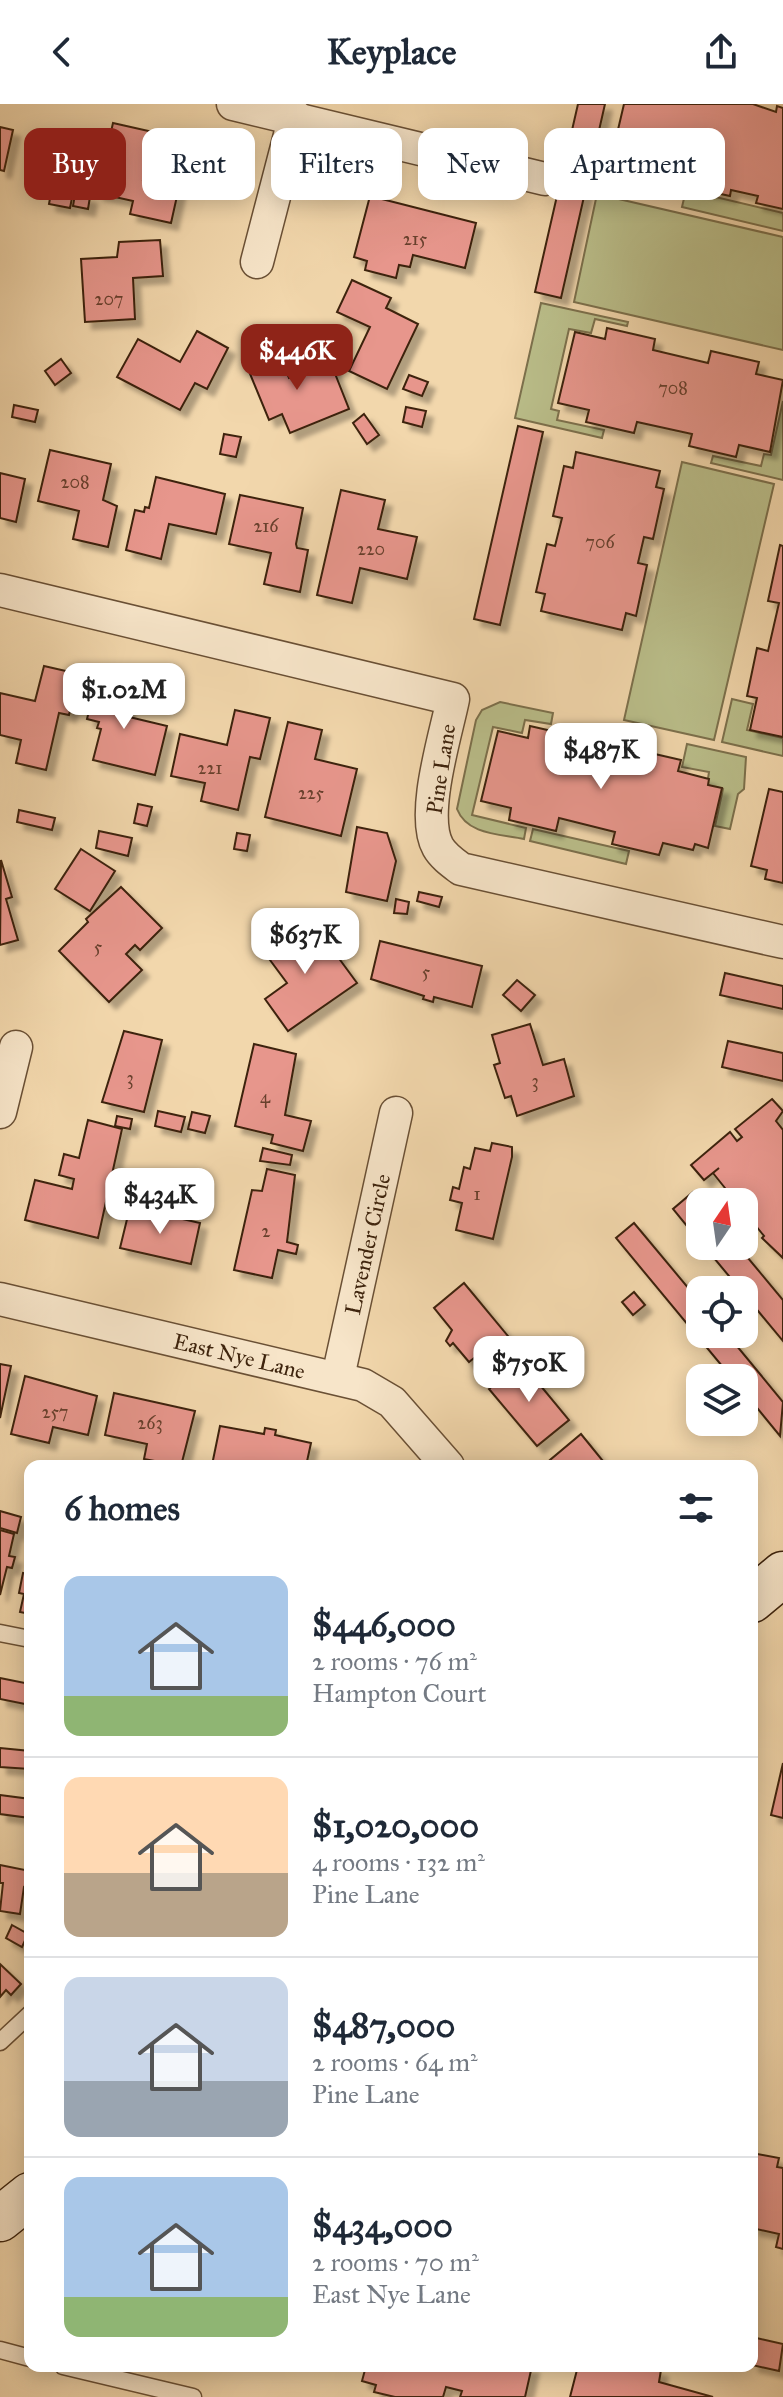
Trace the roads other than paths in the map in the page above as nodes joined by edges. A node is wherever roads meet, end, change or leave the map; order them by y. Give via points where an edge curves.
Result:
1 (233, 104) edge
2 (295, 116) junction
3 (544, 179) edge
4 (257, 262) dead end
5 (0, 590) edge
6 (783, 942) edge
7 (16, 1047) dead end
8 (0, 1112) edge
9 (396, 1113) dead end
10 (0, 1299) edge
11 (338, 1377) junction
12 (443, 1460) edge
13 (783, 1574) edge
14 (758, 1595) edge
15 (0, 1633) edge
16 (24, 1638) edge
17 (24, 2020) edge
18 (0, 2042) edge
19 (0, 2350) edge
20 (24, 2356) edge
21 (88, 2372) edge
22 (193, 2397) edge

1 - 2 street
2 - 3 street
2 - 4 street
5 - 6 street, Pine Lane via 453,699 432,829 438,847 461,869
7 - 8 street
9 - 11 street, Lavender Circle
10 - 11 street, East Nye Lane
11 - 12 street, East Nye Lane via 392,1402
13 - 14 street
15 - 16 lane
17 - 18 lane
19 - 20 lane
21 - 22 lane

